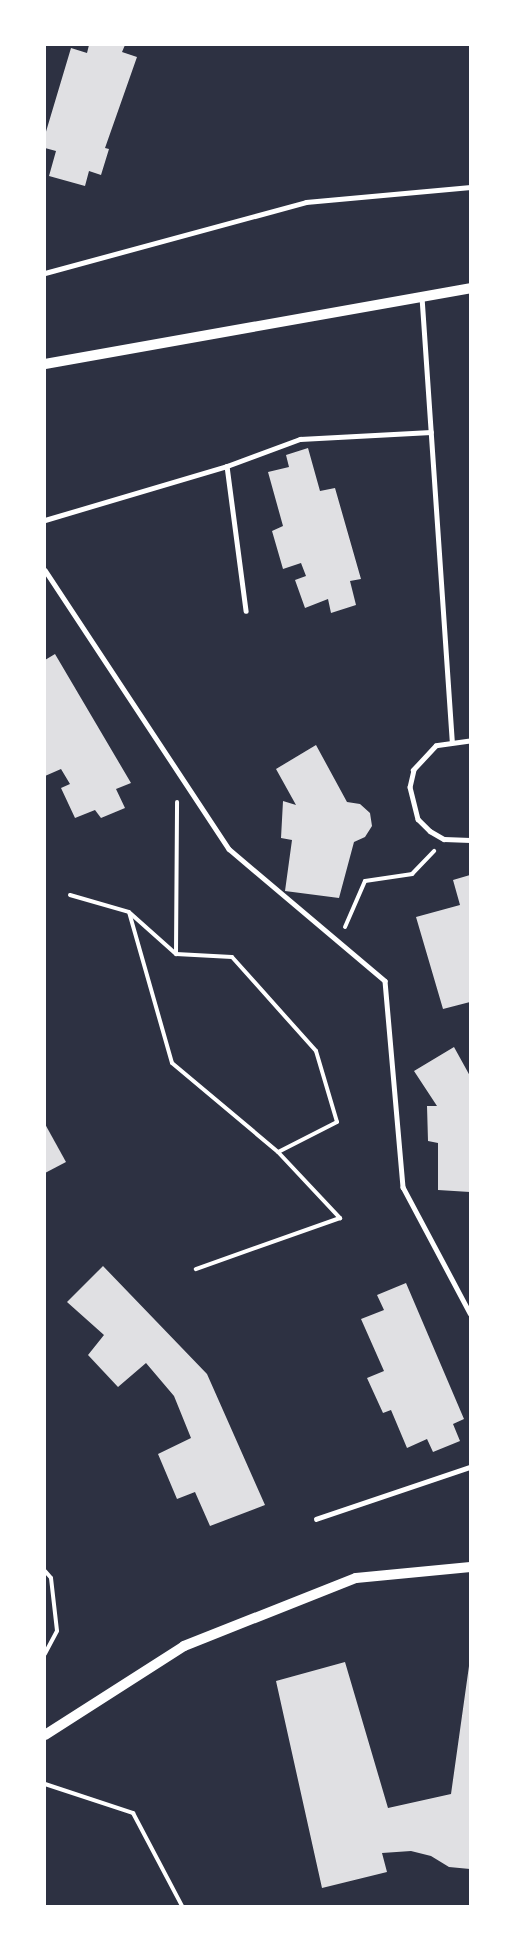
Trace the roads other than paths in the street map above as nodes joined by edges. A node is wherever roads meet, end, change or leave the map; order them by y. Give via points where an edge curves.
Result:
1 (470, 187) edge
2 (45, 273) edge
3 (470, 288) edge
4 (422, 297) junction
5 (45, 364) edge
6 (431, 432) junction
7 (227, 466) junction
8 (45, 520) edge
9 (45, 570) edge
10 (246, 611) dead end
11 (452, 741) junction
12 (470, 741) edge
13 (470, 840) edge
14 (470, 1313) edge
15 (470, 1467) edge
16 (316, 1519) dead end
17 (470, 1567) edge
18 (45, 1735) edge

1 - 2 lane via 306,202
3 - 4 street
4 - 5 street
4 - 6 lane
6 - 7 lane via 300,439
6 - 11 lane
7 - 8 lane
7 - 10 lane
9 - 14 lane via 229,849 385,981 403,1187
11 - 12 lane
11 - 13 lane via 423,756 410,787 418,819 444,839
15 - 16 lane
17 - 18 street via 356,1578 184,1646

